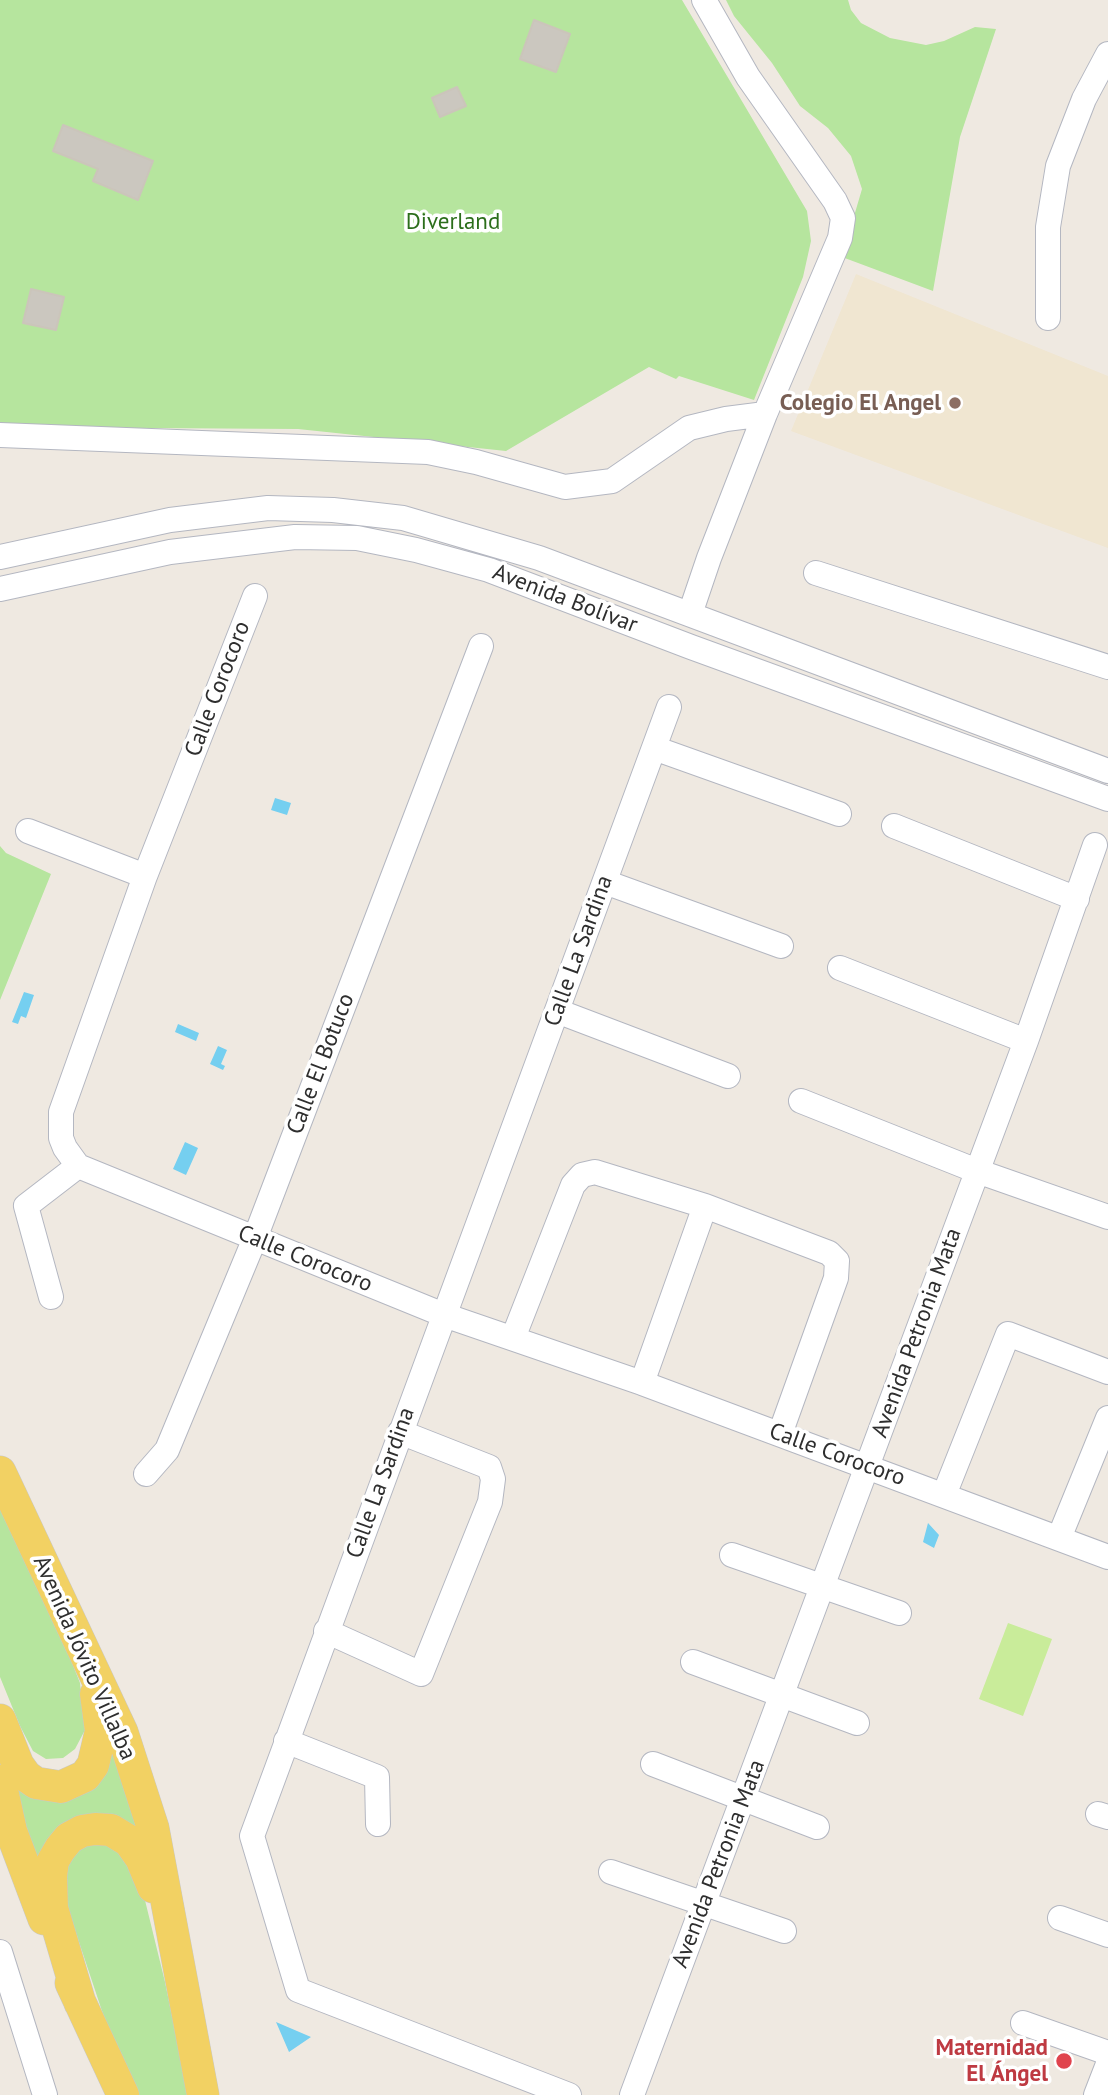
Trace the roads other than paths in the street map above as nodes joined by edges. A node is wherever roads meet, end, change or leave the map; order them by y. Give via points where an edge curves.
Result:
1 (704, 0) edge
2 (1108, 54) edge
3 (1048, 318) dead end
4 (765, 414) junction
5 (0, 435) edge
6 (0, 557) edge
7 (816, 573) dead end
8 (0, 589) edge
9 (255, 596) dead end
10 (690, 614) junction
11 (481, 646) dead end
12 (1108, 667) edge
13 (669, 707) dead end
14 (654, 748) junction
15 (1108, 771) edge
16 (1108, 799) edge
17 (839, 814) dead end
18 (894, 826) dead end
19 (28, 831) dead end
20 (1095, 845) dead end
21 (145, 876) junction
22 (605, 882) junction
23 (1077, 899) junction
24 (781, 946) dead end
25 (840, 968) dead end
26 (557, 1011) junction
27 (1026, 1041) junction
28 (728, 1076) dead end
29 (801, 1101) dead end
30 (78, 1166) junction
31 (978, 1171) junction
32 (705, 1206) junction
33 (1108, 1217) edge
34 (255, 1238) junction
35 (51, 1297) dead end
36 (444, 1315) junction
37 (513, 1338) junction
38 (1108, 1372) edge
39 (642, 1383) junction
40 (1108, 1419) edge
41 (400, 1432) junction
42 (780, 1434) junction
43 (867, 1466) junction
44 (0, 1472) edge
45 (146, 1474) dead end
46 (944, 1495) junction
47 (1059, 1538) junction
48 (732, 1555) dead end
49 (1108, 1557) edge
50 (822, 1587) junction
51 (900, 1613) dead end
52 (326, 1631) junction
53 (693, 1662) dead end
54 (92, 1672) junction
55 (782, 1695) junction
56 (0, 1720) edge
57 (857, 1723) dead end
58 (286, 1741) junction
59 (653, 1764) dead end
60 (0, 1781) edge
61 (743, 1799) junction
62 (379, 1824) dead end
63 (817, 1827) dead end
64 (611, 1872) dead end
65 (704, 1904) junction
66 (1060, 1918) dead end
67 (784, 1931) dead end
68 (1108, 1935) edge
69 (0, 1954) edge
70 (179, 1976) junction
71 (80, 2003) junction
72 (1023, 2023) dead end
73 (1108, 2053) edge
74 (1108, 2064) edge
75 (45, 2095) edge
76 (123, 2095) edge
77 (203, 2095) edge
78 (569, 2095) edge
79 (632, 2095) edge
80 (1096, 2095) edge

1 - 4 street via 748,77 843,218 840,238
2 - 3 street via 1084,99 1058,166 1048,227
4 - 5 street via 690,428 612,481 565,487 428,452
4 - 10 street
6 - 10 street, Avenida Bolívar via 170,520 268,508 333,510 403,517 539,558
7 - 12 street
8 - 16 street, Avenida Bolívar via 170,552 295,537 357,538 489,570
9 - 21 street, Calle Corocoro
10 - 15 street, Avenida Bolívar
11 - 34 street, Calle El Botuco
13 - 14 street, Calle La Sardina
14 - 17 street
14 - 22 street, Calle La Sardina
18 - 23 street
19 - 21 street
20 - 23 street, Avenida Petronia Mata
21 - 30 street, Calle Corocoro via 61,1112 61,1138
22 - 24 street
22 - 26 street, Calle La Sardina
23 - 27 street, Avenida Petronia Mata
25 - 27 street
26 - 28 street
26 - 36 street, Calle La Sardina
27 - 31 street, Avenida Petronia Mata
29 - 31 street
30 - 34 street, Calle Corocoro
30 - 35 street via 26,1206
31 - 33 street
31 - 43 street, Avenida Petronia Mata
32 - 37 street via 595,1172 582,1175 573,1185
32 - 39 street
32 - 42 street via 829,1253 837,1261 836,1278
34 - 36 street, Calle Corocoro
34 - 45 street, Calle El Botuco via 167,1450
36 - 37 street, Calle Corocoro
36 - 41 street, Calle La Sardina
37 - 39 street, Calle Corocoro
38 - 46 street via 1008,1334
39 - 42 street, Calle Corocoro
40 - 47 street
41 - 52 street, Calle La Sardina
41 - 52 street via 489,1467 493,1479 490,1502 421,1674
42 - 43 street, Calle Corocoro
43 - 46 street, Calle Corocoro
43 - 50 street, Avenida Petronia Mata
44 - 54 main road, Avenida Jóvito Villalba
46 - 47 street, Calle Corocoro
47 - 49 street, Calle Corocoro
48 - 50 street
50 - 51 street
50 - 55 street, Avenida Petronia Mata
52 - 58 street, Calle La Sardina
53 - 55 street
54 - 56 main road via 101,1731 93,1765 73,1783 48,1786 26,1776
54 - 70 main road, Avenida Jóvito Villalba via 122,1732 153,1828
55 - 57 street
55 - 61 street, Avenida Petronia Mata
58 - 62 street via 377,1777
58 - 78 street, Calle La Sardina via 251,1836 298,1990
59 - 61 street
60 - 71 main road via 11,1831
61 - 63 street
61 - 65 street, Avenida Petronia Mata
64 - 65 street
65 - 67 street
65 - 79 street, Avenida Petronia Mata
66 - 68 street
69 - 75 street
70 - 71 main road via 141,1858 129,1841 111,1830 82,1831 69,1838 53,1861 50,1891
70 - 77 main road, Avenida Jóvito Villalba
71 - 76 main road
72 - 73 street
74 - 80 street

